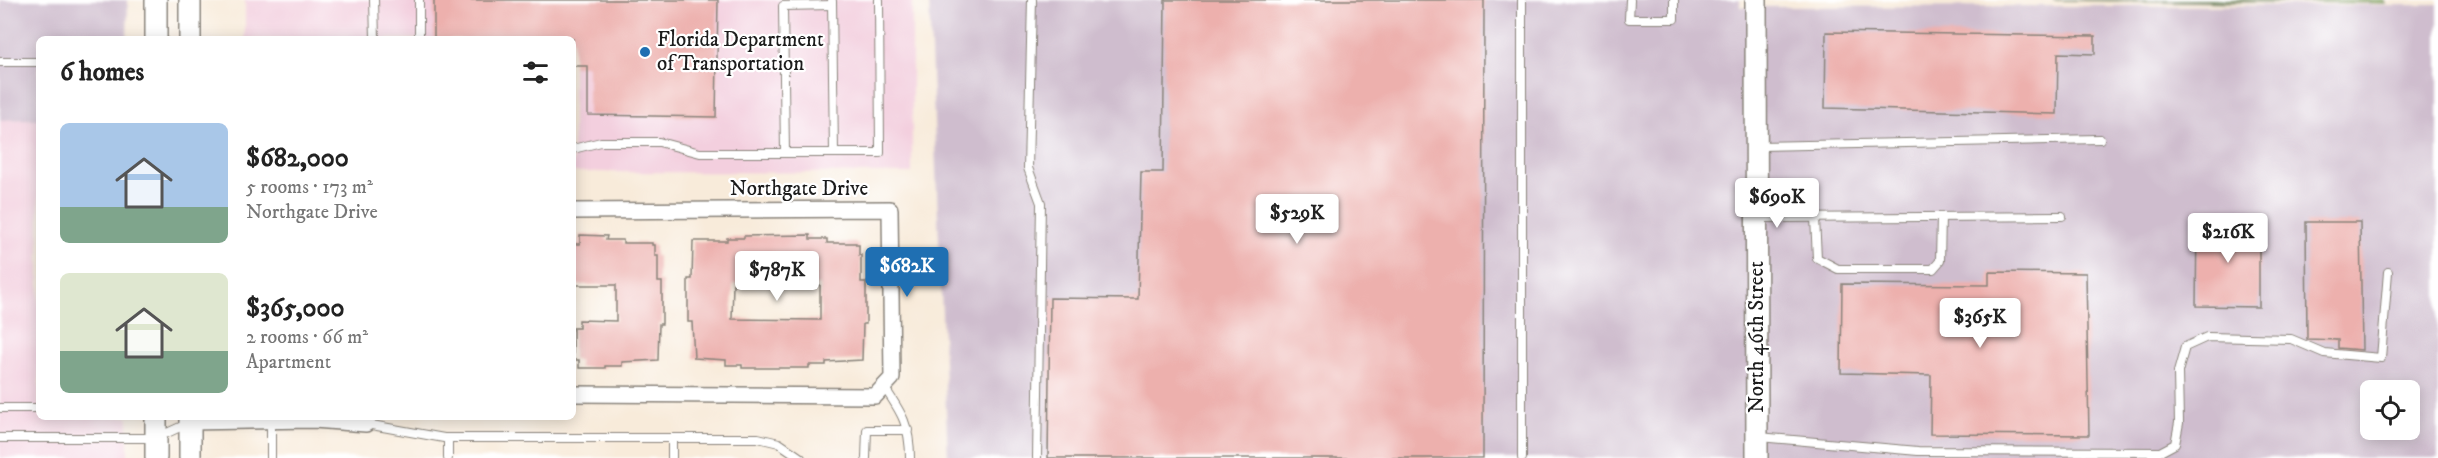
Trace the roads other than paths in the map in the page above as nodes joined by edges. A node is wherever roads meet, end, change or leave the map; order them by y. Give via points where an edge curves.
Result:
1 (156, 0) edge
2 (190, 0) edge
3 (374, 0) edge
4 (419, 0) edge
5 (879, 0) edge
6 (1032, 0) edge
7 (1522, 0) edge
8 (1629, 0) edge
9 (1674, 0) edge
10 (1756, 0) edge
11 (832, 2) edge
12 (156, 36) edge
13 (190, 36) edge
14 (375, 36) edge
15 (419, 36) edge
16 (0, 62) edge
17 (36, 62) edge
18 (2100, 138) dead end
19 (1756, 146) junction
20 (576, 148) edge
21 (785, 153) junction
22 (834, 153) junction
23 (576, 211) edge
24 (2062, 216) dead end
25 (1941, 217) junction
26 (1758, 218) junction
27 (1815, 218) junction
28 (2388, 272) dead end
29 (884, 387) junction
30 (576, 394) edge
31 (0, 408) edge
32 (36, 408) edge
33 (184, 420) edge
34 (186, 420) edge
35 (228, 420) edge
36 (271, 421) junction
37 (367, 421) edge
38 (908, 430) junction
39 (1757, 436) junction
40 (0, 438) edge
41 (156, 438) edge
42 (448, 438) junction
43 (672, 438) junction
44 (190, 458) edge
45 (271, 458) edge
46 (448, 458) edge
47 (672, 458) edge
48 (801, 458) edge
49 (867, 458) edge
50 (910, 458) edge
51 (1037, 458) edge
52 (1522, 458) edge
53 (1757, 458) edge

1 - 12 street
2 - 13 street
3 - 14 lane
4 - 15 lane
5 - 22 lane via 880,153
6 - 51 lane via 1028,168 1041,203
7 - 52 lane
8 - 9 lane via 1629,19 1674,19
10 - 19 street, North 46th Street
11 - 21 lane via 783,6
11 - 22 lane
16 - 17 lane
18 - 19 lane
19 - 26 street, North 46th Street
20 - 21 lane via 601,142 659,142 700,153
21 - 22 lane
23 - 29 street, Northgate Drive via 890,210 892,378
24 - 25 lane
25 - 27 lane
25 - 27 lane via 1940,261 1933,269 1838,269 1817,258
26 - 27 lane
26 - 39 street, North 46th Street
28 - 39 lane via 2381,358 2324,353 2291,339 2207,337 2186,347 2178,372 2179,423 2175,444 2160,452 1918,451
29 - 30 street via 875,396
29 - 38 lane
31 - 32 lane
33 - 41 lane
34 - 44 street
35 - 36 street
36 - 37 street
36 - 45 lane
37 - 42 lane
38 - 49 lane via 867,430
38 - 50 lane
39 - 53 street, North 46th Street
40 - 41 lane
42 - 43 lane
42 - 46 lane
43 - 47 lane
43 - 48 lane via 758,438 779,443

